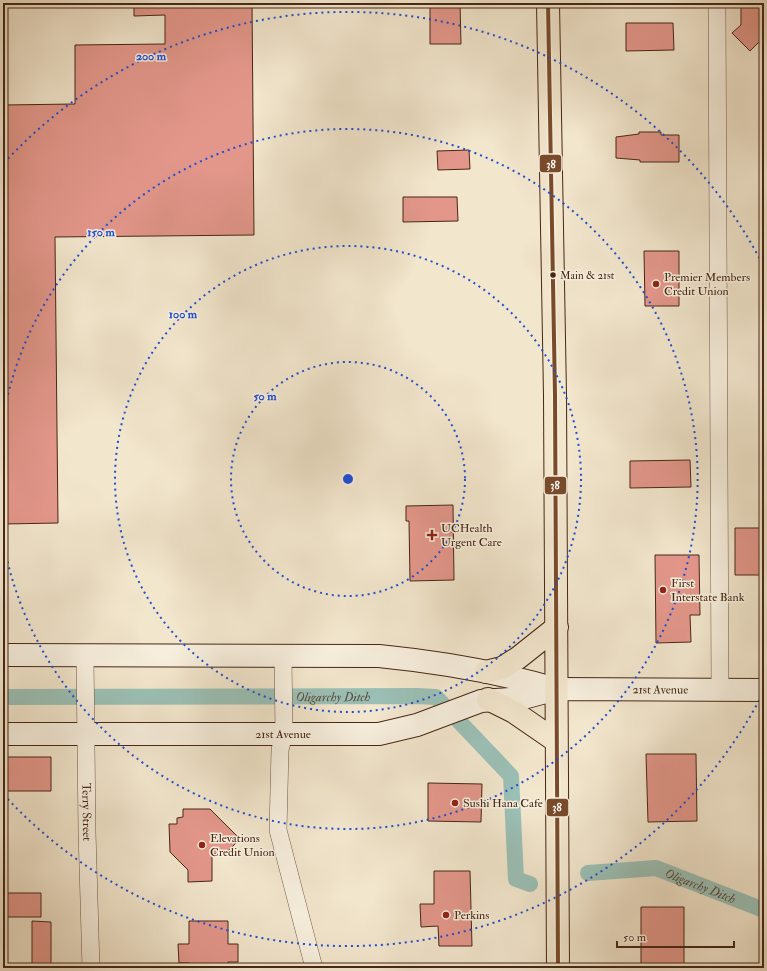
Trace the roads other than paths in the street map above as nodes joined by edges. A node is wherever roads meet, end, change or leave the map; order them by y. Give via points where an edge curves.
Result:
1 (548, 3) edge
2 (717, 3) edge
3 (556, 627) junction
4 (3, 655) edge
5 (85, 656) junction
6 (283, 656) junction
7 (486, 672) junction
8 (557, 689) junction
9 (720, 690) junction
10 (764, 690) edge
11 (488, 699) junction
12 (3, 734) edge
13 (85, 734) junction
14 (284, 734) junction
15 (556, 741) junction
16 (91, 968) edge
17 (314, 968) edge
18 (558, 968) edge

1 - 3 highway via 554,266
2 - 9 street
3 - 7 highway via 518,658 502,668
3 - 8 highway
4 - 5 street, 21st Avenue
5 - 6 street, 21st Avenue
5 - 13 street, Terry Street
6 - 7 street, 21st Avenue via 379,656 421,660
6 - 14 street
7 - 8 street, 21st Avenue
8 - 9 street, 21st Avenue
8 - 11 street, 21st Avenue via 522,698
8 - 15 highway
9 - 10 street, 21st Avenue
11 - 14 street, 21st Avenue via 417,725 379,734
11 - 15 highway via 514,712
12 - 13 street, 21st Avenue
13 - 14 street, 21st Avenue
13 - 16 street, Terry Street
14 - 17 street via 280,750 278,830
15 - 18 highway

